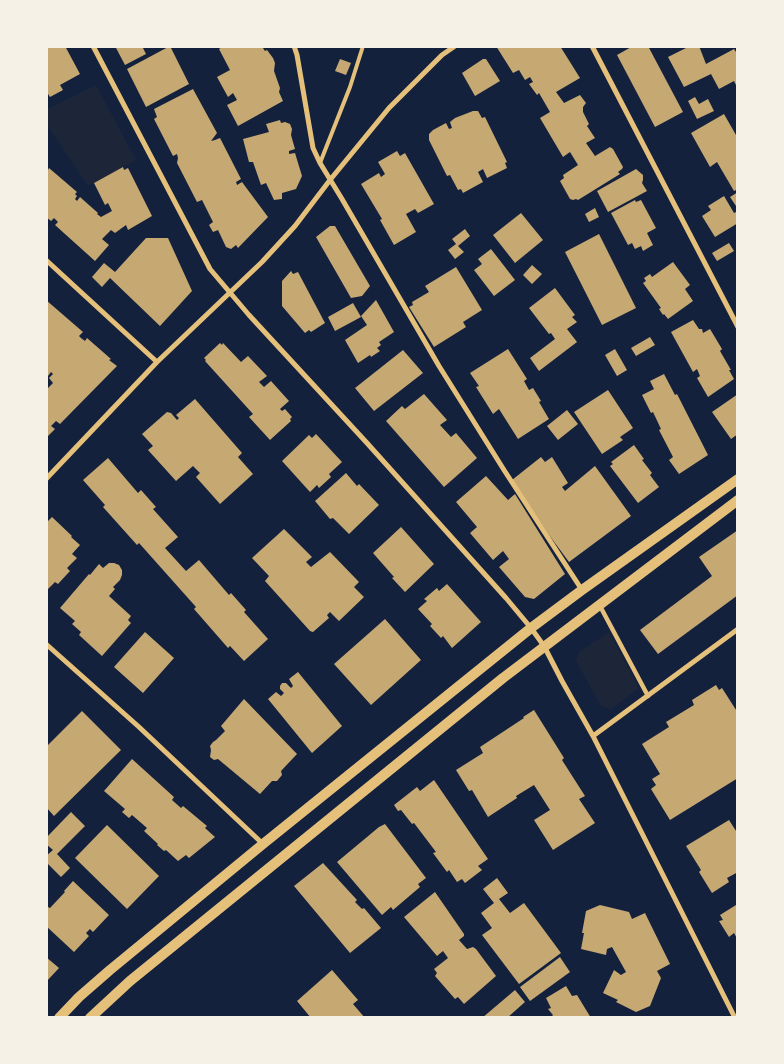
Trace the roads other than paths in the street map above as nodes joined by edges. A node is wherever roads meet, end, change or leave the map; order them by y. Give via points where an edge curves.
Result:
1 (93, 46) edge
2 (294, 46) edge
3 (363, 46) edge
4 (455, 46) edge
5 (592, 46) edge
6 (320, 163) junction
7 (330, 180) junction
8 (46, 260) edge
9 (230, 293) junction
10 (738, 327) edge
11 (157, 362) junction
12 (46, 479) edge
13 (738, 479) edge
14 (738, 500) edge
15 (582, 590) junction
16 (600, 606) junction
17 (531, 628) junction
18 (738, 629) edge
19 (46, 644) edge
20 (544, 646) junction
21 (648, 696) junction
22 (593, 736) junction
23 (263, 844) junction
24 (59, 1018) edge
25 (90, 1018) edge
26 (735, 1018) edge

1 - 9 street via 210,269
2 - 6 street via 313,148
3 - 6 lane
4 - 7 street via 389,108
5 - 10 street
6 - 7 street
7 - 9 street via 295,226
7 - 15 street via 439,366
8 - 11 street
9 - 11 street
9 - 17 street
11 - 12 street
13 - 15 main road
14 - 16 main road
15 - 17 main road
16 - 20 main road
16 - 21 street
17 - 20 street
17 - 23 main road
18 - 21 street
19 - 23 street
20 - 22 street
20 - 25 main road via 130,981
21 - 22 street
22 - 26 street
23 - 24 main road via 110,970

